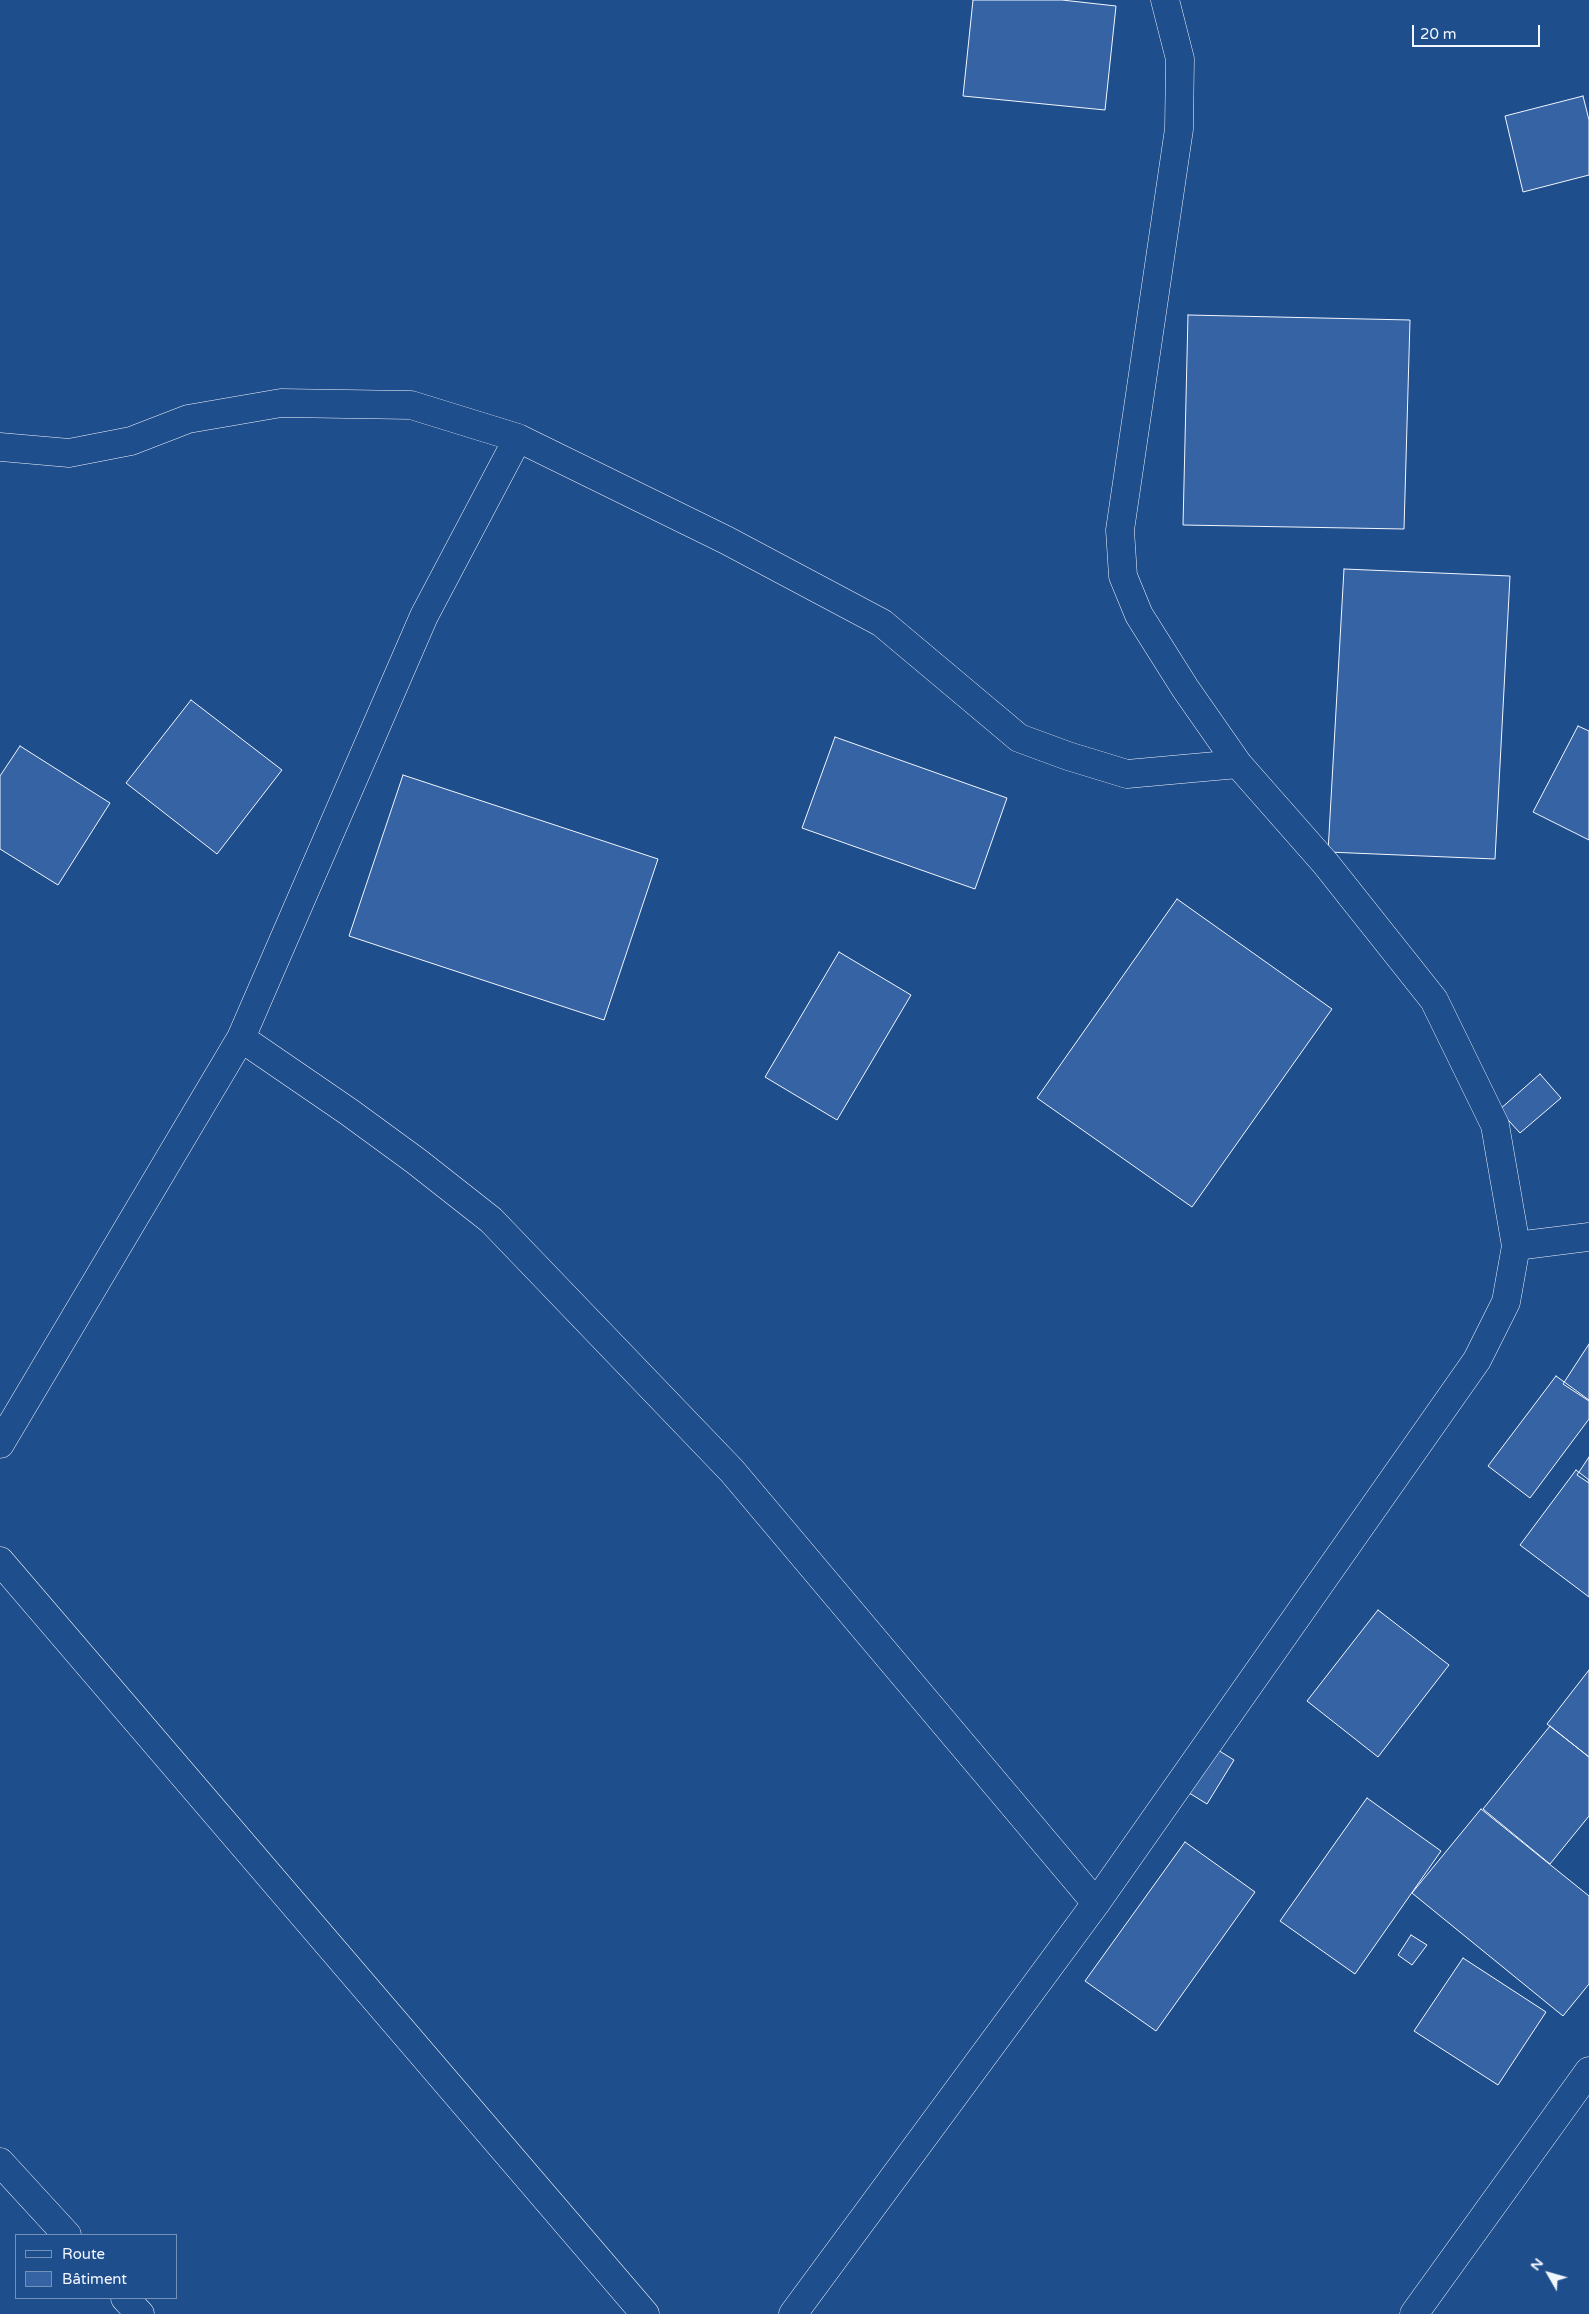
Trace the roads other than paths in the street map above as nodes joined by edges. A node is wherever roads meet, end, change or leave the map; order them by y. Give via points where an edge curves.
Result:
1 (1165, 0) edge
2 (518, 438) junction
3 (0, 447) edge
4 (1238, 764) junction
5 (241, 1038) junction
6 (1589, 1237) edge
7 (1516, 1246) junction
8 (0, 1444) edge
9 (0, 1561) edge
10 (1096, 1903) junction
11 (1589, 2071) edge
12 (0, 2162) edge
13 (66, 2234) edge
14 (126, 2299) edge
15 (140, 2314) edge
16 (645, 2314) edge
17 (793, 2314) edge
18 (1414, 2314) edge

1 - 4 street via 1180,59 1179,129 1120,530 1123,576 1139,614
2 - 3 street via 412,406 281,403 188,419 131,440 69,453
2 - 4 street via 726,540 882,623 1019,738 1127,774
2 - 5 street via 424,616
4 - 7 street via 1326,864 1434,1000 1495,1125
5 - 8 street
5 - 10 street via 386,1139 491,1220 732,1472
6 - 7 street
7 - 10 street via 1506,1302 1477,1360
9 - 16 street
10 - 17 street
11 - 18 street
12 - 13 street
14 - 15 street

